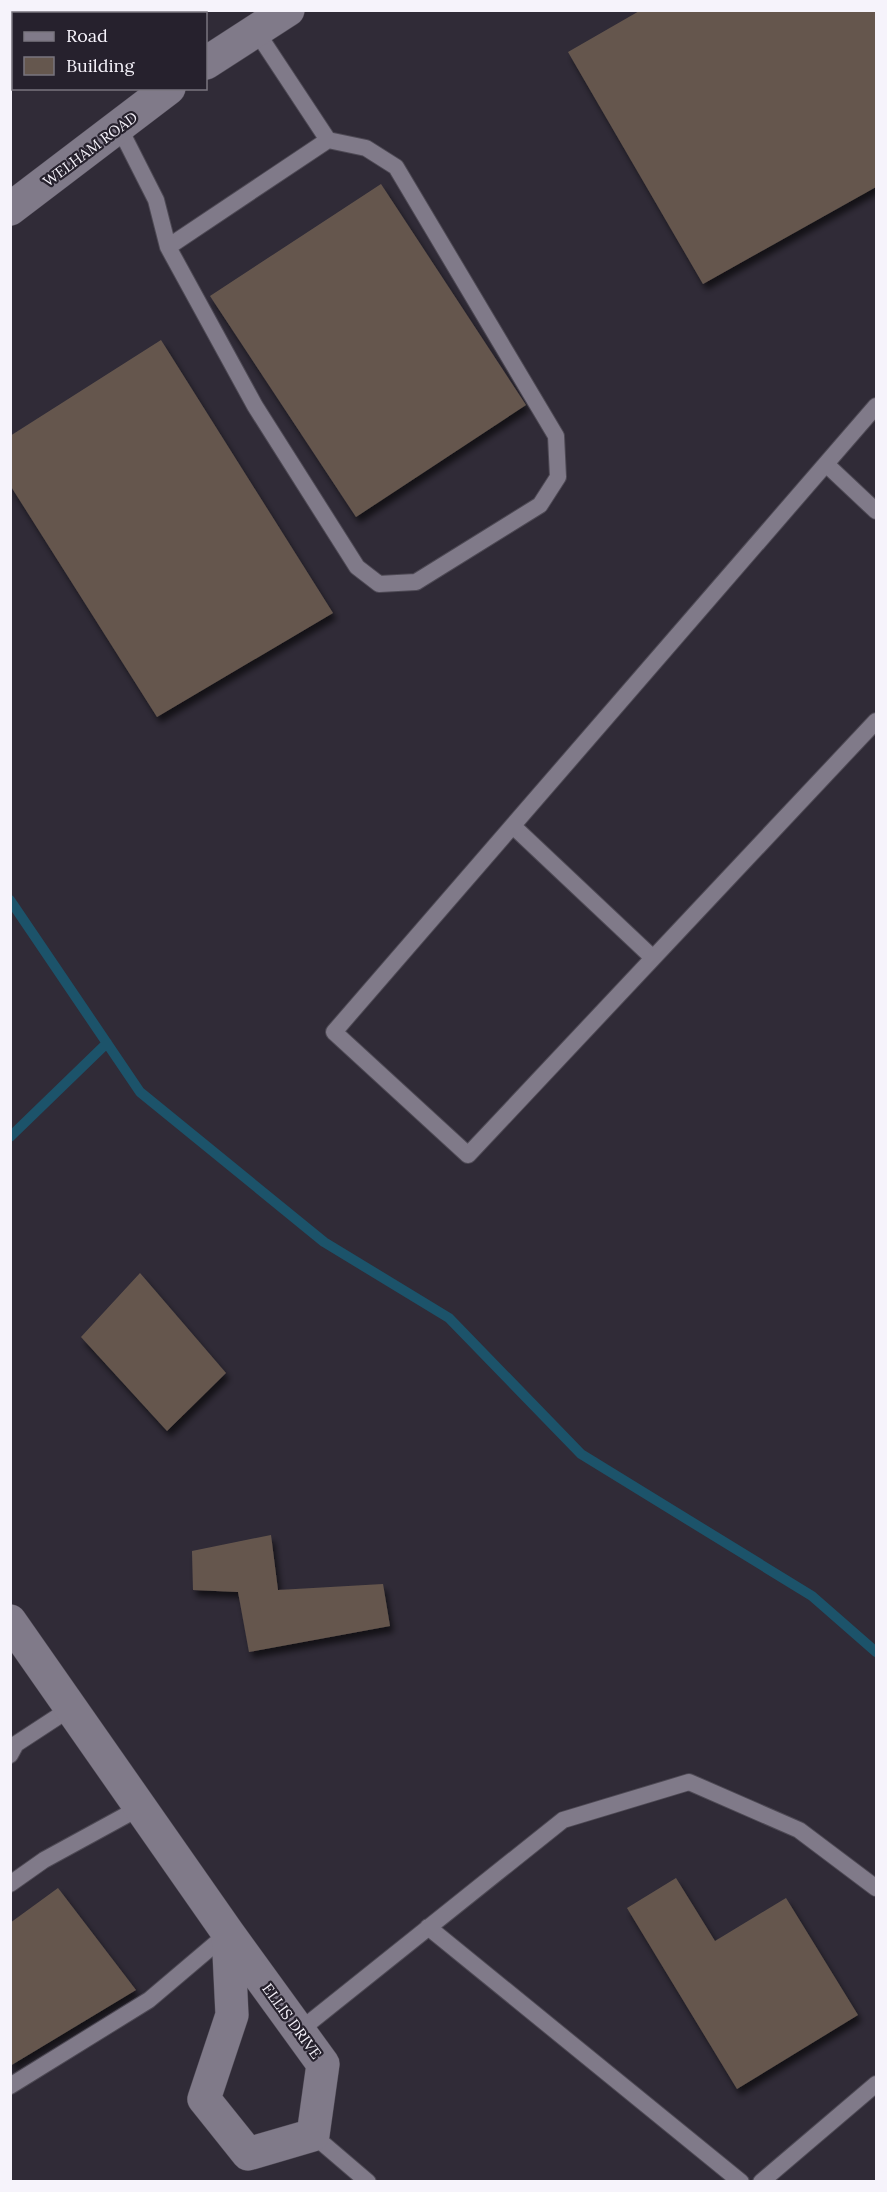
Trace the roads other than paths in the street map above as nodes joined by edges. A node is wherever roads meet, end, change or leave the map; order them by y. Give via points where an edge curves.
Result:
1 (288, 10) edge
2 (256, 31) junction
3 (207, 62) edge
4 (159, 92) edge
5 (119, 127) junction
6 (328, 140) junction
7 (10, 209) edge
8 (168, 247) junction
9 (876, 406) edge
10 (826, 465) junction
11 (876, 511) edge
12 (876, 721) edge
13 (513, 826) junction
14 (653, 958) junction
15 (10, 1621) edge
16 (71, 1708) junction
17 (10, 1755) edge
18 (141, 1808) junction
19 (10, 1884) edge
20 (876, 1888) edge
21 (428, 1927) junction
22 (228, 1933) junction
23 (299, 2031) junction
24 (876, 2084) edge
25 (10, 2085) edge
26 (313, 2135) junction
27 (368, 2181) edge
28 (741, 2181) edge
29 (761, 2181) edge

1 - 2 street
2 - 3 street
2 - 6 lane
4 - 5 street, WELHAM ROAD
5 - 7 street, WELHAM ROAD
5 - 8 lane via 156,200
6 - 8 lane
6 - 8 lane via 366,148 396,167 556,436 558,477 540,505 416,582 379,584 357,567 255,406
9 - 10 lane
10 - 11 lane
10 - 13 lane
12 - 14 lane
13 - 14 lane
13 - 14 lane via 334,1032 468,1155
15 - 16 street, ELLIS DRIVE
16 - 17 lane via 16,1744
16 - 18 street, ELLIS DRIVE
18 - 19 lane via 44,1860
18 - 22 street, ELLIS DRIVE
20 - 21 lane via 799,1830 689,1782 563,1820
21 - 23 lane
21 - 28 lane
22 - 23 street, ELLIS DRIVE
22 - 25 lane via 149,2000
22 - 26 street via 232,2015 204,2099 248,2154
23 - 26 street, ELLIS DRIVE via 323,2064
24 - 29 lane
26 - 27 lane

